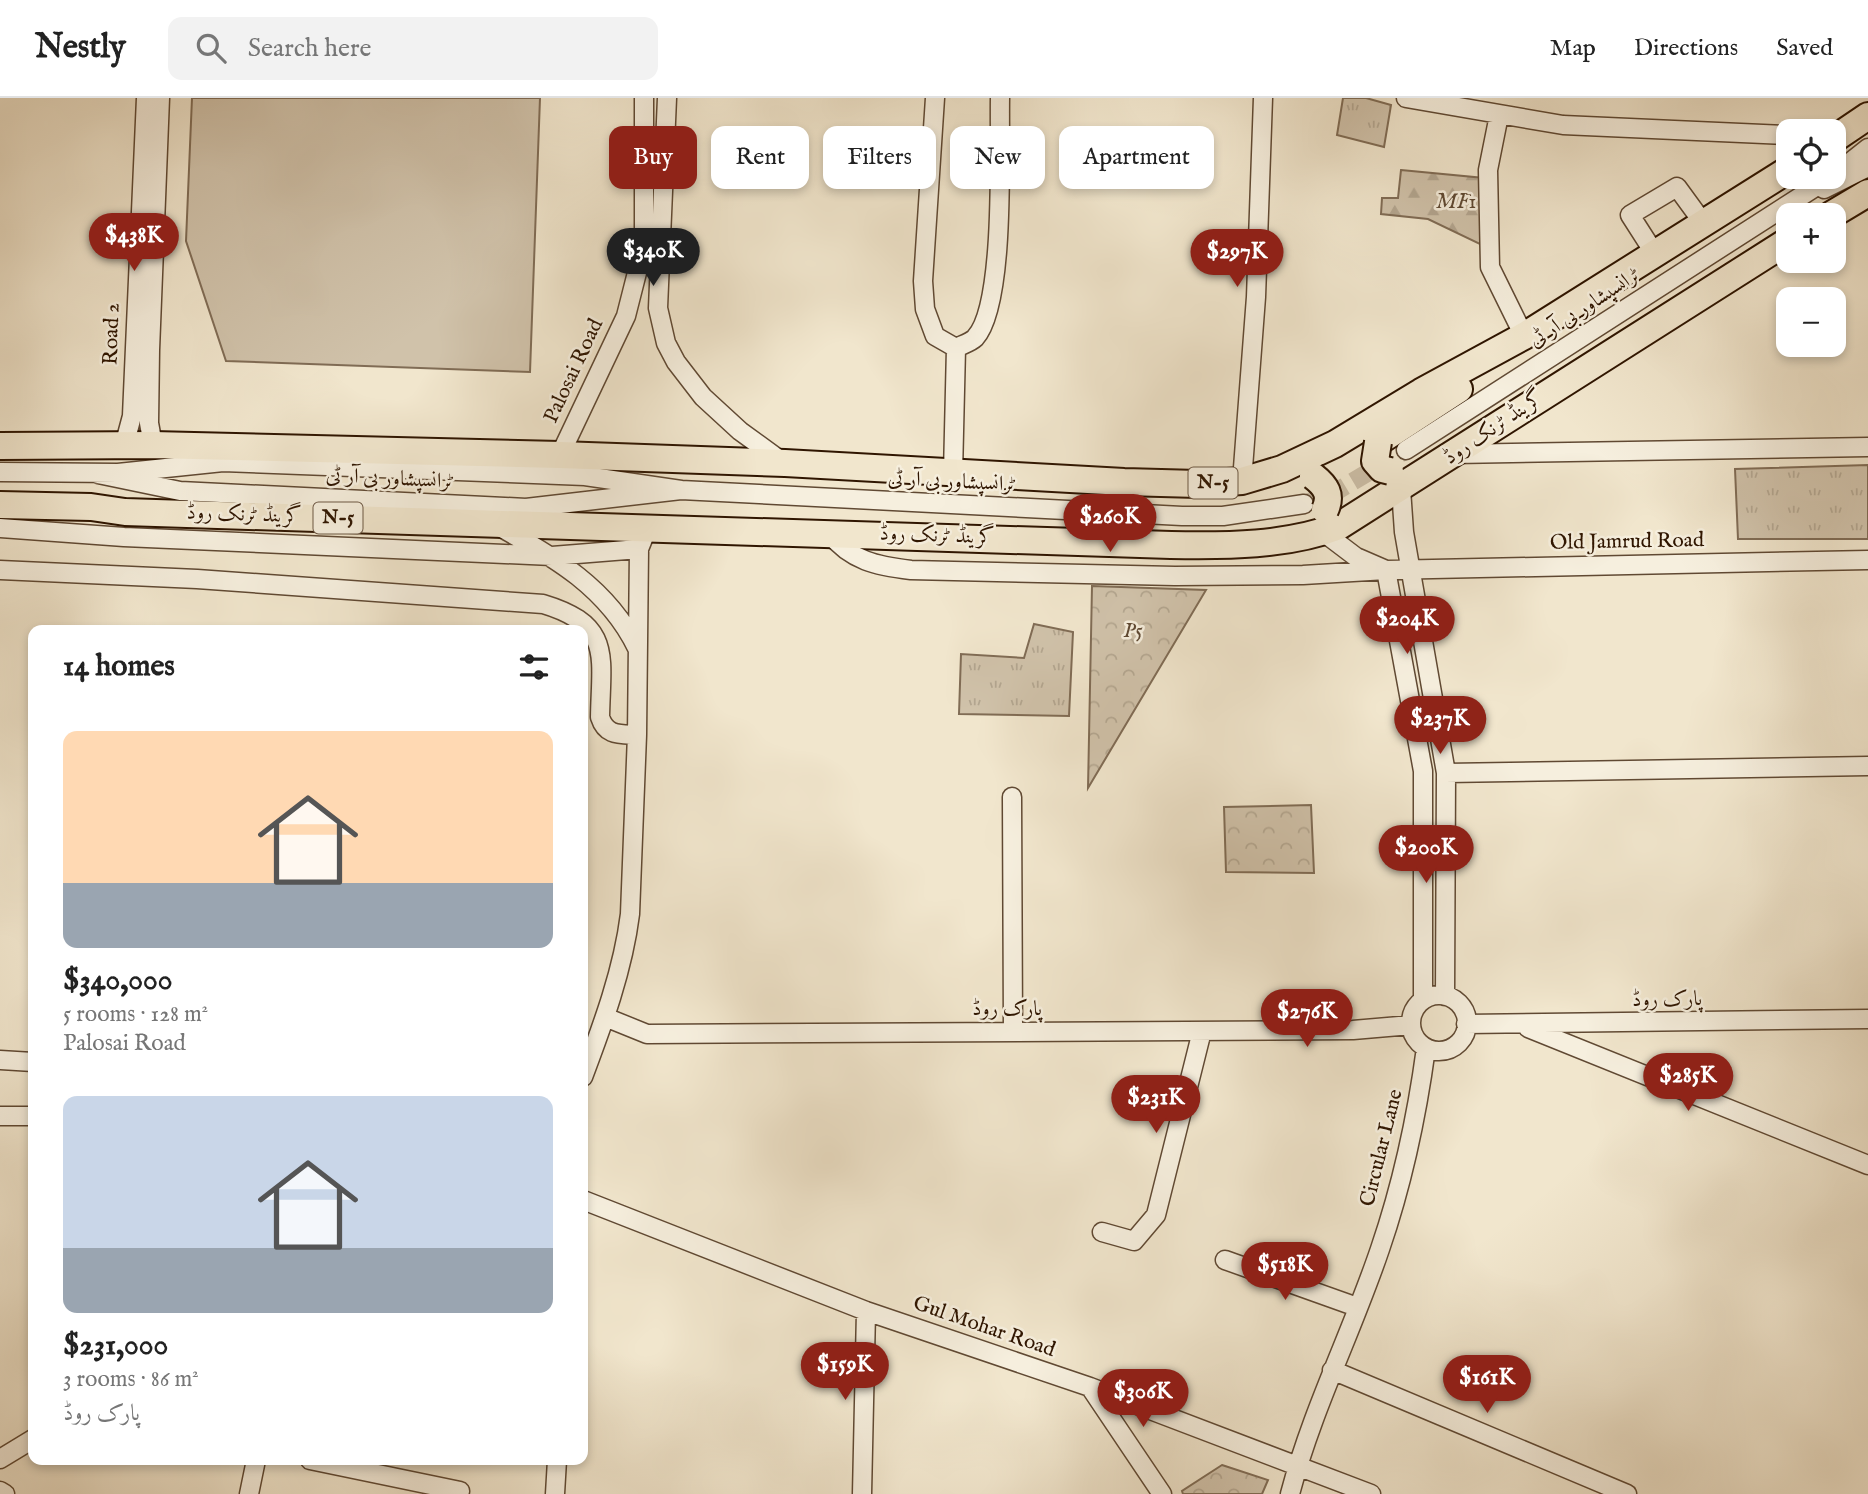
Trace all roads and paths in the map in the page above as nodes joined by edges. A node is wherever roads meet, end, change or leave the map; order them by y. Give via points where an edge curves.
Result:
1 (146, 98) edge
2 (160, 98) edge
3 (644, 98) edge
4 (667, 98) edge
5 (935, 98) edge
6 (1000, 98) edge
7 (1263, 98) edge
8 (1406, 98) edge
9 (1499, 115) junction
10 (1868, 116) edge
11 (647, 126) edge
12 (663, 126) edge
13 (1846, 131) edge
14 (1776, 134) edge
15 (1868, 148) edge
16 (1846, 166) edge
17 (1868, 167) edge
18 (1776, 178) edge
19 (654, 189) joint
20 (1814, 189) edge
21 (1868, 193) edge
22 (1793, 203) edge
23 (1795, 203) edge
24 (1846, 206) edge
25 (1776, 215) edge
26 (1704, 224) junction
27 (1776, 248) edge
28 (1655, 254) junction
29 (1699, 295) junction
30 (1516, 340) junction
31 (956, 348) junction
32 (153, 445) junction
33 (0, 446) edge
34 (124, 446) junction
35 (1868, 447) edge
36 (1452, 454) junction
37 (560, 455) junction
38 (785, 463) junction
39 (1282, 469) junction
40 (0, 472) edge
41 (953, 473) junction
42 (98, 474) junction
43 (1242, 481) junction
44 (1400, 481) junction
45 (681, 490) junction
46 (0, 505) edge
47 (495, 525) junction
48 (0, 528) edge
49 (655, 529) junction
50 (1330, 530) junction
51 (829, 533) junction
52 (639, 549) junction
53 (552, 556) junction
54 (1868, 560) edge
55 (1412, 569) junction
56 (0, 570) edge
57 (1386, 570) junction
58 (584, 625) edge
59 (588, 628) edge
60 (638, 651) junction
61 (637, 735) junction
62 (1868, 766) edge
63 (1446, 773) junction
64 (1012, 797) dead end
65 (1445, 996) junction
66 (1423, 1000) junction
67 (605, 1017) junction
68 (1868, 1019) edge
69 (1466, 1024) junction
70 (1522, 1025) junction
71 (1411, 1026) junction
72 (1202, 1031) junction
73 (1013, 1032) junction
74 (1426, 1048) junction
75 (0, 1060) edge
76 (28, 1062) edge
77 (588, 1063) edge
78 (0, 1116) edge
79 (28, 1116) edge
80 (1868, 1165) edge
81 (588, 1202) edge
82 (1102, 1232) dead end
83 (1225, 1260) dead end
84 (1357, 1307) junction
85 (866, 1311) junction
86 (1332, 1370) junction
87 (1090, 1387) junction
88 (28, 1442) edge
89 (0, 1459) edge
90 (255, 1465) edge
91 (335, 1465) edge
92 (557, 1465) edge
93 (1298, 1466) junction
94 (460, 1490) dead end
95 (0, 1491) edge
96 (5, 1494) edge
97 (249, 1494) edge
98 (555, 1494) edge
99 (862, 1494) edge
100 (1162, 1494) edge
101 (1290, 1494) edge
102 (1371, 1494) edge
103 (1627, 1494) edge

1 - 34 street, Road 2 via 132,416
2 - 32 street, Road 2 via 150,350
3 - 11 street, Palosai Road
4 - 12 street
5 - 31 street via 925,309 935,336
6 - 31 street via 996,279 988,312 975,338
7 - 43 street via 1256,297
8 - 9 street
9 - 14 street via 1563,125
9 - 30 street via 1488,170 1490,267
10 - 13 highway
15 - 16 street, ٹرانسپشاور بی آر ٹی
17 - 23 street, ٹرانسپشاور بی آر ٹی
18 - 26 highway, N-5
19 - 37 street, Palosai Road via 626,316
19 - 38 street via 658,308 666,343 703,397
20 - 22 street, ٹرانسپشاور بی آر ٹی
21 - 24 highway
25 - 44 street, ٹرانسپشاور بی آر ٹی
26 - 28 highway, N-5
26 - 28 street via 1677,187 1630,215
27 - 29 highway, گرینڈ ٹرنک روڈ
28 - 30 highway, N-5
29 - 36 highway, گرینڈ ٹرنک روڈ
29 - 44 highway via 1648,312 1413,461 1400,470
30 - 39 highway, N-5 via 1335,444
30 - 44 highway, bridge via 1488,370 1378,442 1375,461
31 - 41 street
32 - 34 highway, N-5
32 - 37 highway, N-5
33 - 34 highway, N-5
35 - 36 street
36 - 44 highway, گرینڈ ٹرنک روڈ
37 - 38 highway, N-5
38 - 41 highway, N-5
39 - 43 highway, N-5
39 - 50 highway, bridge via 1313,476 1325,487
40 - 42 street, ٹرانسپشاور بی آر ٹی
41 - 43 highway, N-5 via 1198,484
42 - 45 street, ٹرانسپشاور بی آر ٹی via 223,462 585,476
42 - 45 street, ٹرانسپشاور بی آر ٹی via 180,491 526,508
44 - 50 highway, گرینڈ ٹرنک روڈ
44 - 55 street
45 - 50 street, ٹرانسپشاور بی آر ٹی via 1223,516
46 - 47 highway, گرینڈ ٹرنک روڈ / N-5
47 - 49 highway, گرینڈ ٹرنک روڈ / N-5
47 - 53 street
48 - 53 street
49 - 51 highway, گرینڈ ٹرنک روڈ / N-5
49 - 52 street
50 - 51 highway, گرینڈ ٹرنک روڈ / N-5 via 1313,519 1254,531 1102,531 1071,540
50 - 57 street
51 - 57 street, Old Jamrud Road via 857,559 911,570 1188,576
52 - 53 street
52 - 60 street
53 - 60 street via 593,587 619,615
54 - 55 street, Old Jamrud Road
55 - 57 street, Old Jamrud Road
55 - 63 street
56 - 58 street via 543,604 568,612
57 - 66 street via 1423,771
59 - 61 street via 601,646 603,727 610,733
60 - 61 street
61 - 67 street via 630,914
62 - 63 street
63 - 65 street
64 - 73 street
65 - 66 street
65 - 69 street via 1462,1008
66 - 71 street via 1413,1012
67 - 73 street, پارک روڈ via 647,1034
67 - 77 street
68 - 70 street, پارک روڈ
69 - 70 street, پارک روڈ
69 - 74 street via 1453,1047
70 - 80 street
71 - 72 street, پارک روڈ
71 - 74 street
72 - 73 street, پارک روڈ
72 - 82 street via 1156,1215 1134,1241
74 - 84 street, Circular Lane via 1419,1100 1380,1248
75 - 76 street
78 - 79 street
81 - 85 street, Gul Mohar Road
83 - 84 street
84 - 86 street, Circular Lane
85 - 87 street, Gul Mohar Road
85 - 99 street
86 - 93 street, Circular Lane
86 - 103 street
87 - 93 street, Gul Mohar Road
87 - 100 street
88 - 89 street
90 - 97 street
91 - 94 street
92 - 98 street
93 - 101 street, Circular Lane
93 - 102 street, Gul Mohar Road
95 - 96 street

